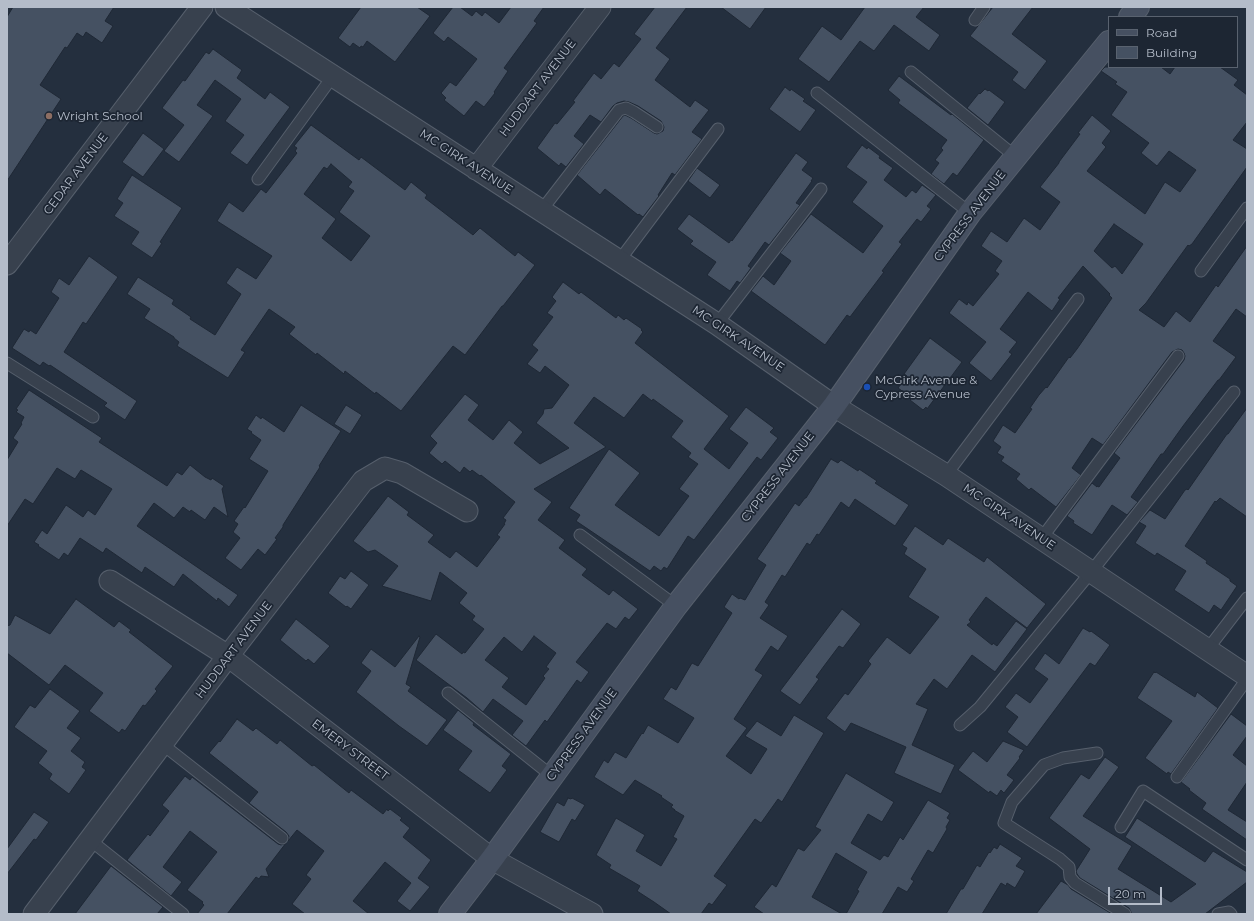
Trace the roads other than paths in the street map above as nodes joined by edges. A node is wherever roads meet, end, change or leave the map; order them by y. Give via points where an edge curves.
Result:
1 (202, 7) edge
2 (226, 7) edge
3 (600, 7) edge
4 (984, 7) edge
5 (1138, 7) edge
6 (1131, 16) edge
7 (975, 20) dead end
8 (1108, 43) edge
9 (911, 72) dead end
10 (333, 76) junction
11 (817, 94) dead end
12 (657, 127) dead end
13 (718, 129) dead end
14 (1016, 157) junction
15 (476, 169) junction
16 (258, 180) dead end
17 (821, 189) dead end
18 (1247, 208) edge
19 (541, 211) junction
20 (970, 213) junction
21 (619, 261) junction
22 (7, 264) edge
23 (1201, 271) dead end
24 (1078, 300) dead end
25 (717, 324) junction
26 (1178, 356) dead end
27 (7, 363) edge
28 (1234, 392) dead end
29 (834, 406) junction
30 (93, 418) dead end
31 (946, 475) junction
32 (467, 512) dead end
33 (580, 535) dead end
34 (1041, 539) junction
35 (1091, 572) junction
36 (110, 581) dead end
37 (1247, 598) edge
38 (676, 606) junction
39 (1208, 650) junction
40 (228, 656) junction
41 (1247, 677) edge
42 (448, 693) dead end
43 (960, 725) dead end
44 (162, 744) junction
45 (1097, 753) dead end
46 (552, 776) junction
47 (1177, 777) dead end
48 (1121, 827) dead end
49 (282, 838) dead end
50 (90, 840) junction
51 (492, 859) junction
52 (1247, 860) edge
53 (34, 914) edge
54 (183, 914) edge
55 (450, 914) edge
56 (592, 914) edge
57 (1126, 914) edge
58 (1218, 914) edge
59 (1231, 914) edge

1 - 22 street, CEDAR AVENUE
2 - 10 street, MC GIRK AVENUE
3 - 15 street, HUDDART AVENUE
4 - 7 lane
5 - 6 street
8 - 14 street, CYPRESS AVENUE
9 - 14 lane
10 - 15 street, MC GIRK AVENUE
10 - 16 lane
11 - 20 lane
12 - 19 lane via 626,108 619,110
13 - 21 lane
14 - 20 street, CYPRESS AVENUE
15 - 19 street, MC GIRK AVENUE
17 - 25 lane
18 - 23 lane
19 - 21 street, MC GIRK AVENUE
20 - 29 street, CYPRESS AVENUE
21 - 25 street, MC GIRK AVENUE
24 - 31 lane
25 - 29 street, MC GIRK AVENUE
26 - 34 lane
27 - 30 lane
28 - 35 lane
29 - 31 street, MC GIRK AVENUE
29 - 38 street, CYPRESS AVENUE
31 - 34 street, MC GIRK AVENUE
32 - 40 street, HUDDART AVENUE via 402,473 385,468 363,481
33 - 38 lane
34 - 35 street, MC GIRK AVENUE
35 - 39 street, MC GIRK AVENUE
35 - 43 lane via 980,707
36 - 40 street, EMERY STREET
37 - 39 lane
38 - 46 street, CYPRESS AVENUE
39 - 41 street, MC GIRK AVENUE
40 - 44 street, HUDDART AVENUE
40 - 51 street, EMERY STREET
41 - 47 lane
42 - 46 lane
44 - 49 lane
44 - 50 street, HUDDART AVENUE
45 - 57 lane via 1063,758 1044,765 1012,802 1004,823 1060,859 1069,867 1070,876 1075,883
46 - 51 street, CYPRESS AVENUE
48 - 52 lane via 1143,791
50 - 53 street, HUDDART AVENUE
50 - 54 lane
51 - 55 street, CYPRESS AVENUE
51 - 56 street, EMERY STREET
58 - 59 lane

